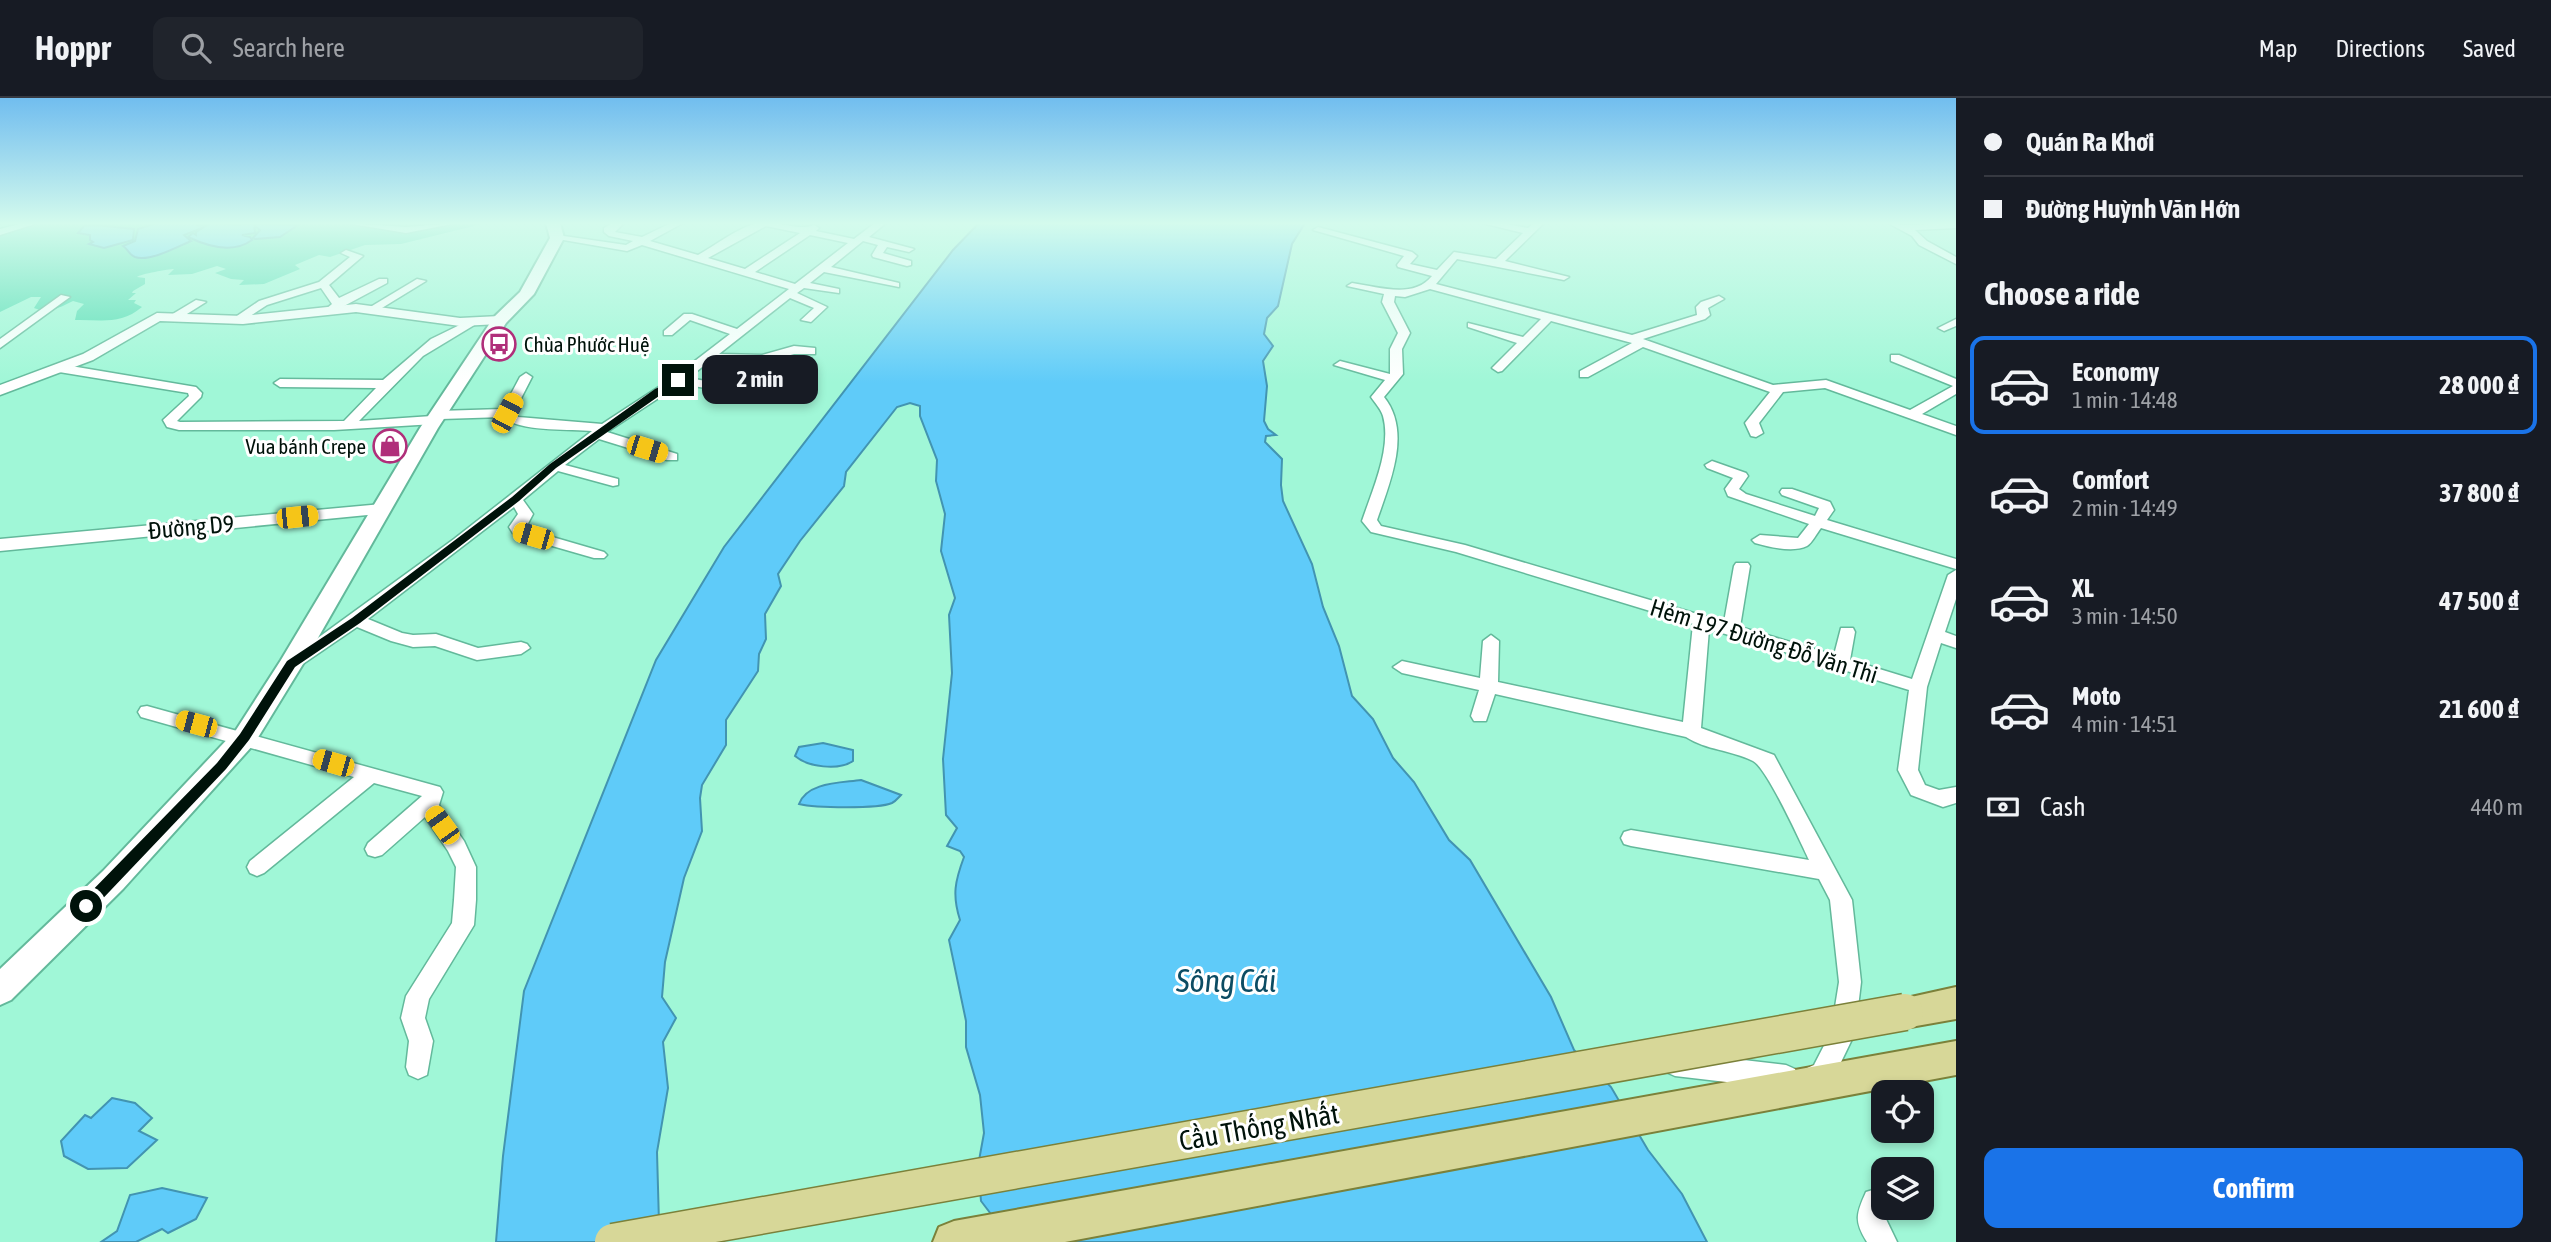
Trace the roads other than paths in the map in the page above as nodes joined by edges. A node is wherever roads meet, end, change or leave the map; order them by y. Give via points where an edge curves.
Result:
1 (333, 276) edge
2 (523, 276) edge
3 (530, 276) edge
4 (757, 276) edge
5 (811, 276) edge
6 (858, 276) edge
7 (1437, 276) edge
8 (383, 281) dead end
9 (421, 281) dead end
10 (323, 284) junction
11 (895, 285) dead end
12 (1352, 286) dead end
13 (1430, 286) junction
14 (795, 289) junction
15 (835, 291) dead end
16 (1390, 292) junction
17 (65, 297) dead end
18 (1719, 299) dead end
19 (200, 302) dead end
20 (334, 307) junction
21 (373, 309) junction
22 (175, 317) junction
23 (1549, 317) junction
24 (237, 320) junction
25 (500, 320) junction
26 (807, 320) dead end
27 (472, 322) junction
28 (1956, 322) edge
29 (1472, 325) dead end
30 (1944, 328) dead end
31 (737, 333) junction
32 (668, 334) dead end
33 (1524, 341) junction
34 (1637, 341) junction
35 (0, 344) edge
36 (811, 351) dead end
37 (706, 357) junction
38 (1895, 358) dead end
39 (1340, 365) dead end
40 (59, 368) junction
41 (1498, 368) dead end
42 (1584, 374) dead end
43 (526, 377) dead end
44 (646, 379) dead end
45 (1394, 379) junction
46 (678, 380) junction
47 (279, 383) dead end
48 (1956, 383) edge
49 (386, 384) junction
50 (1956, 389) edge
51 (0, 390) edge
52 (1778, 390) junction
53 (658, 391) junction
54 (780, 397) dead end
55 (507, 413) junction
56 (1911, 415) junction
57 (436, 417) junction
58 (348, 425) junction
59 (602, 431) junction
60 (1956, 431) edge
61 (1756, 433) dead end
62 (672, 457) dead end
63 (553, 466) junction
64 (1712, 466) dead end
65 (613, 482) dead end
66 (1787, 492) dead end
67 (515, 499) junction
68 (382, 509) junction
69 (1818, 522) junction
70 (1760, 540) dead end
71 (0, 545) edge
72 (598, 555) dead end
73 (1956, 564) edge
74 (1742, 566) dead end
75 (1956, 575) edge
76 (356, 620) junction
77 (1702, 623) junction
78 (1731, 630) junction
79 (1847, 632) dead end
80 (1934, 634) junction
81 (1491, 640) dead end
82 (1956, 642) edge
83 (521, 648) dead end
84 (291, 664) junction
85 (1841, 664) junction
86 (1402, 667) dead end
87 (1489, 685) junction
88 (1918, 687) junction
89 (147, 712) dead end
90 (1480, 716) dead end
91 (1691, 730) junction
92 (245, 737) junction
93 (371, 774) junction
94 (1956, 795) edge
95 (427, 804) junction
96 (1631, 838) dead end
97 (375, 849) dead end
98 (257, 867) dead end
99 (1828, 872) junction
100 (0, 990) edge
101 (1956, 1003) edge
102 (1905, 1012) joint
103 (1626, 1057) dead end
104 (1950, 1059) edge
105 (418, 1067) dead end
106 (1872, 1220) edge
107 (613, 1242) edge
108 (954, 1242) edge
109 (1883, 1242) edge

1 - 10 street
2 - 25 main road via 498,315
3 - 25 main road via 510,314
4 - 14 street
5 - 14 street
6 - 11 street
7 - 13 street
8 - 20 street
9 - 21 street
10 - 20 street
10 - 24 street via 263,303
12 - 16 street
13 - 16 street via 1410,294
13 - 23 street
14 - 15 street
14 - 26 street via 821,307
14 - 31 street
16 - 45 street via 1388,302 1404,329 1396,349
17 - 35 street
18 - 34 street via 1702,307 1701,317
19 - 22 street
20 - 21 street
20 - 24 street
21 - 27 street
22 - 24 street
22 - 40 street via 150,320 107,347
23 - 33 street
23 - 34 street
25 - 27 street
25 - 57 main road
27 - 49 street via 420,351
28 - 30 street
29 - 33 street
31 - 32 street via 688,316
31 - 37 street
33 - 41 street
34 - 42 street
34 - 52 street
36 - 37 street via 794,350 762,359
37 - 46 street
38 - 48 street
39 - 45 street
40 - 51 street
40 - 58 street via 194,391 195,397 170,420 179,426
43 - 55 street
44 - 53 street
45 - 77 street, Hẻm 197 Đường Đỗ Văn Thi via 1377,397 1389,414 1391,428 1371,526 1497,559
46 - 53 street
46 - 54 street
47 - 49 street
49 - 58 street
50 - 56 street
52 - 56 street via 1824,384
52 - 61 street via 1752,423
53 - 59 street
55 - 57 street
55 - 59 street via 523,422
56 - 60 street
57 - 58 street
57 - 68 main road
59 - 62 street
59 - 63 street
63 - 65 street
63 - 67 street
64 - 69 street via 1741,476 1732,489 1735,495
66 - 69 street via 1825,505
67 - 72 street via 526,514 516,527 519,532
67 - 76 street
68 - 71 street, Đường D9
68 - 84 main road
69 - 70 street via 1803,542
69 - 73 street
74 - 78 street
75 - 80 street
76 - 83 street via 397,637 436,640 477,654
76 - 84 street
77 - 78 street, Hẻm 197 Đường Đỗ Văn Thi
77 - 91 street
78 - 85 street, Hẻm 197 Đường Đỗ Văn Thi
79 - 85 street
80 - 82 street
80 - 88 street
81 - 87 street
84 - 92 main road
85 - 88 street, Hẻm 197 Đường Đỗ Văn Thi
86 - 87 street
87 - 90 street
87 - 91 street
88 - 94 street via 1908,770 1918,790 1943,799
89 - 92 street
91 - 99 street via 1767,760
92 - 93 street
92 - 100 main road via 113,880
93 - 95 street via 433,792
93 - 98 street
95 - 97 street
95 - 105 street via 466,867 466,900 463,925 418,996 414,1018 421,1041
96 - 99 street
99 - 103 street via 1841,900 1850,982 1843,1033 1821,1077 1774,1077
101 - 102 main road
102 - 107 main road, Cầu Thống Nhất, bridge
104 - 108 main road
106 - 109 street

